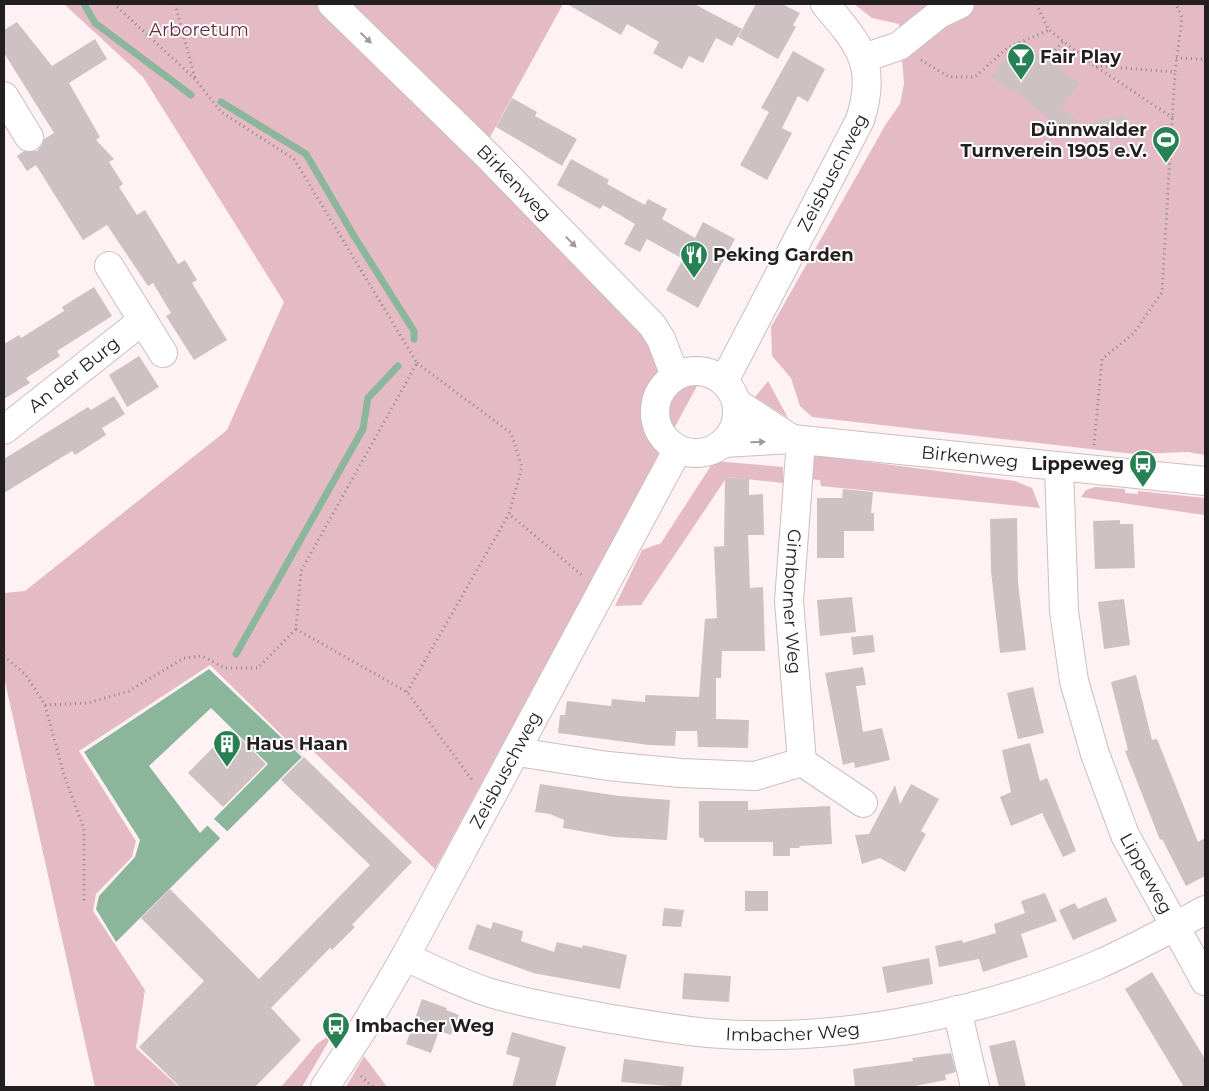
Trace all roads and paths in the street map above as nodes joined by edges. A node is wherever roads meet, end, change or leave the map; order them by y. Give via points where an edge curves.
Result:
1 (114, 4) edge
2 (176, 4) edge
3 (332, 4) edge
4 (825, 4) edge
5 (960, 4) edge
6 (1036, 4) edge
7 (1176, 4) edge
8 (1050, 30) junction
9 (1063, 41) junction
10 (899, 46) junction
11 (864, 58) junction
12 (1049, 58) dead end
13 (1176, 58) junction
14 (1205, 59) edge
15 (1095, 66) junction
16 (1175, 72) junction
17 (195, 79) junction
18 (4, 96) edge
19 (1174, 119) junction
20 (29, 136) dead end
21 (109, 266) dead end
22 (143, 320) junction
23 (164, 353) dead end
24 (417, 363) junction
25 (675, 376) junction
26 (730, 392) junction
27 (4, 430) edge
28 (797, 440) junction
29 (723, 443) junction
30 (678, 449) junction
31 (1059, 467) junction
32 (1092, 470) junction
33 (1205, 481) edge
34 (509, 514) junction
35 (603, 592) junction
36 (296, 629) junction
37 (4, 656) edge
38 (407, 692) junction
39 (45, 706) junction
40 (517, 752) junction
41 (802, 762) junction
42 (863, 803) dead end
43 (488, 805) junction
44 (84, 901) dead end
45 (1205, 910) edge
46 (1175, 926) junction
47 (405, 956) junction
48 (1205, 981) edge
49 (957, 1010) junction
50 (325, 1087) edge
51 (975, 1087) edge

1 - 17 path
2 - 17 path
3 -> 25 street, Birkenweg via 488,156 652,325
4 - 11 street via 852,35
5 - 10 street via 939,14
6 - 8 path
7 - 13 path via 1182,18
8 - 9 path
8 - 10 path via 1007,48 975,77 949,77
9 - 12 path
9 - 15 path
10 - 11 street
11 - 26 street, Zeisbuschweg via 866,100 860,120
13 - 14 path
13 - 16 path
15 - 16 path
15 - 19 path
16 - 19 path
17 - 24 path via 221,112 294,159
18 - 20 street
19 - 32 path via 1162,292 1134,333 1102,359
21 - 22 street
22 - 23 street
22 - 27 street, An der Burg
24 - 34 path via 511,433 522,467
24 - 36 path via 301,571
25 - 26 street via 700,370 713,374
25 - 30 street via 660,392 654,413 662,434
26 - 28 street, Birkenweg
26 - 29 street via 735,425
29 -> 28 street, Birkenweg
28 - 31 street, Birkenweg
28 - 41 street, Gimborner Weg via 789,600
29 - 30 street via 701,453
30 - 35 street, Zeisbuschweg
31 - 32 street, Birkenweg
31 - 46 street, Lippeweg via 1064,611 1074,681 1094,754 1126,834
32 - 33 street, Birkenweg
34 - 35 path
34 - 38 path
35 - 40 street, Zeisbuschweg
36 - 38 path
36 - 39 path via 258,668 225,668 202,656 184,658 129,691 88,703
37 - 39 path via 26,675
38 - 43 path
39 - 44 path via 64,775 84,829
40 - 41 street via 608,766 755,776
40 - 43 street, Zeisbuschweg
41 - 42 street
43 - 47 street, Zeisbuschweg
45 - 46 street, Imbacher Weg
46 - 48 street, Lippeweg
46 - 49 street, Imbacher Weg via 1097,964 1030,989
47 - 49 street, Imbacher Weg via 492,993 576,1012 709,1033 765,1035 837,1031
47 - 50 street, Zeisbuschweg
49 - 51 street

